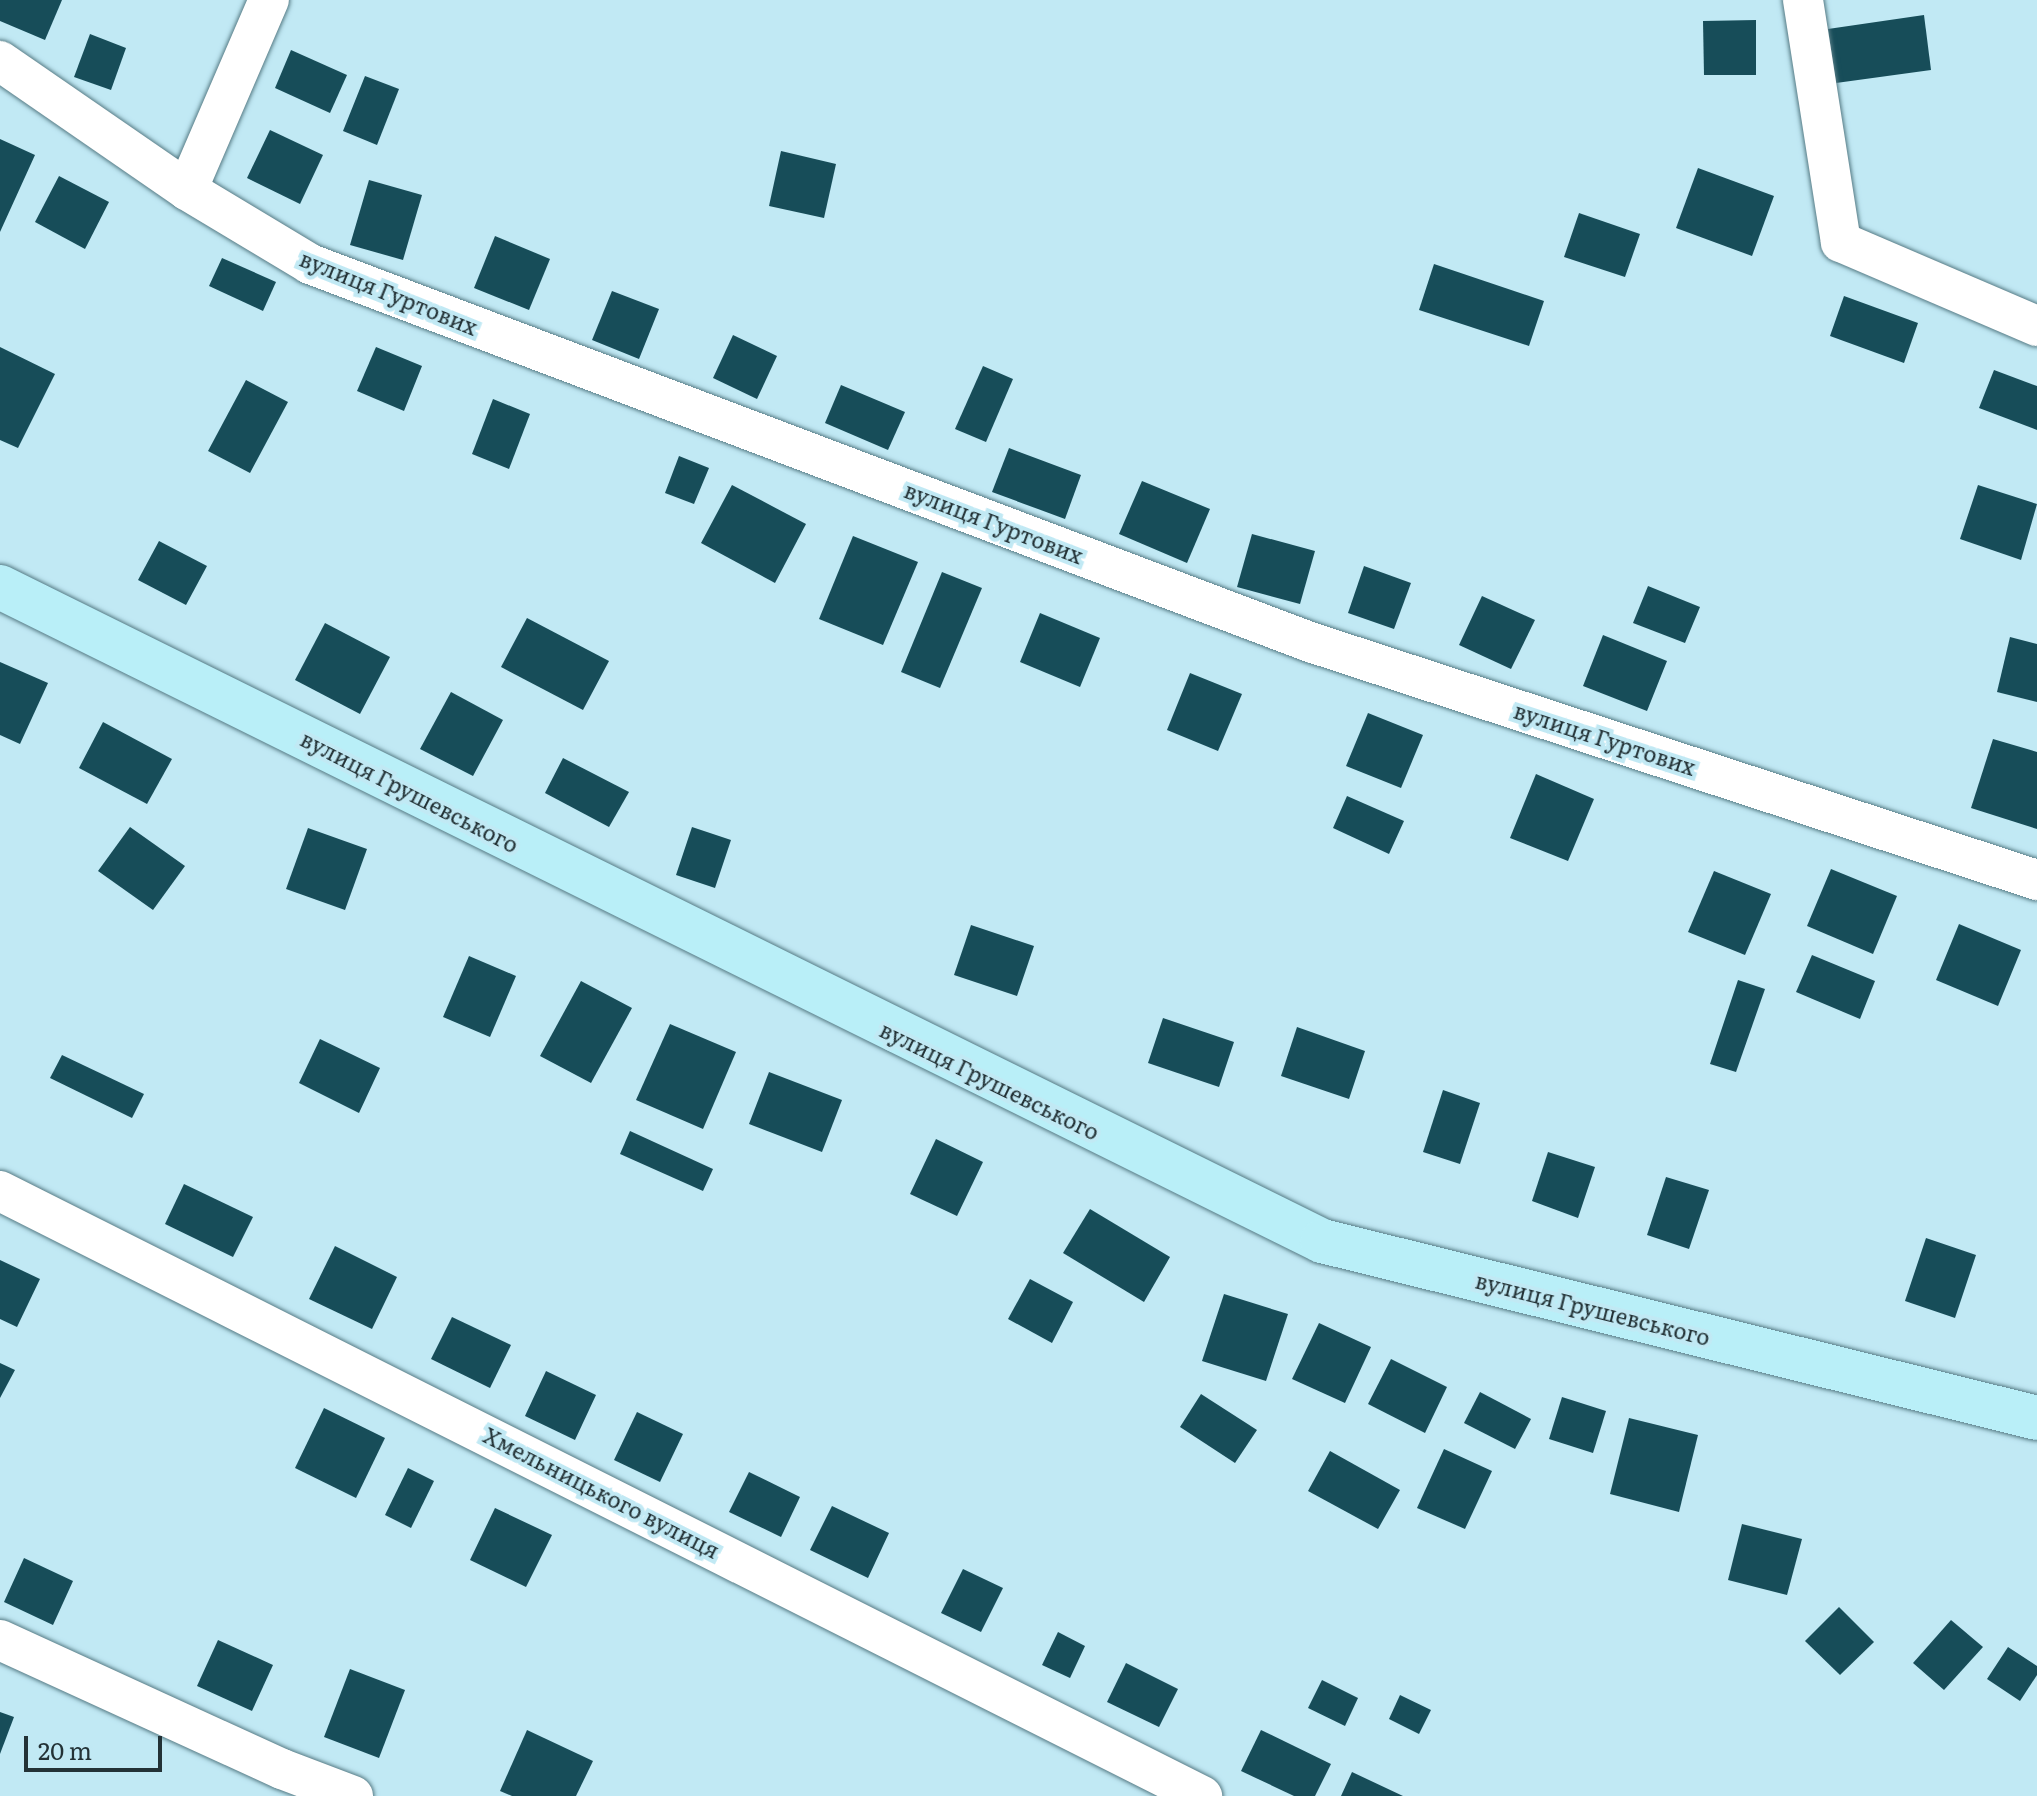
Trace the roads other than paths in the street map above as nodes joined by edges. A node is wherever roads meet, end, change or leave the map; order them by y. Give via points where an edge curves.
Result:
1 (269, 0) edge
2 (1803, 0) edge
3 (0, 61) edge
4 (187, 190) junction
5 (2037, 326) edge
6 (0, 587) edge
7 (2037, 880) edge
8 (0, 1191) edge
9 (2037, 1418) edge
10 (0, 1640) edge
11 (353, 1796) edge
12 (1202, 1796) edge

1 - 4 street
2 - 5 street via 1841,242
3 - 4 street, вулиця Гуртових
4 - 7 street, вулиця Гуртових via 310,264 1310,642
6 - 9 street, вулиця Грушевського via 1322,1241
8 - 12 street, Хмельницького вулиця
10 - 11 street via 282,1769

